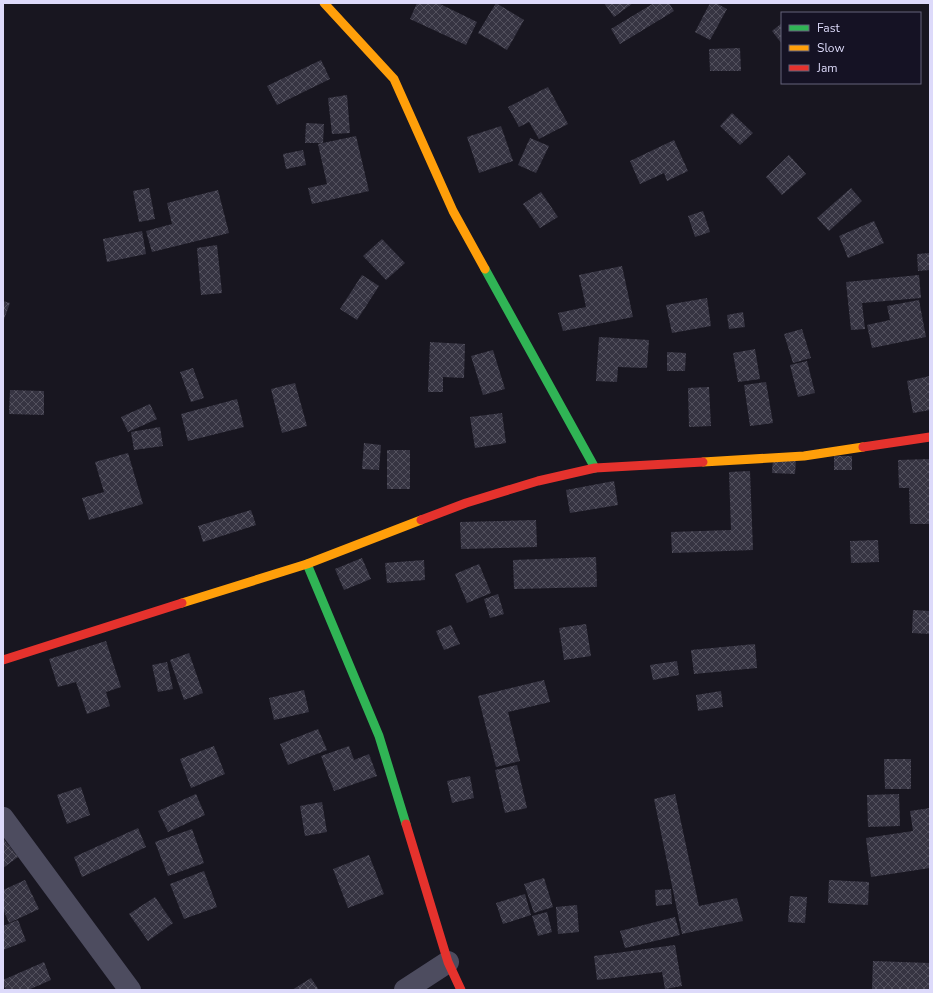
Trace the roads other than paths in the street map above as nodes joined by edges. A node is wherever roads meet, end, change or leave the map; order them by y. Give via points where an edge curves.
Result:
1 (324, 3) edge
2 (930, 436) edge
3 (595, 468) junction
4 (307, 564) junction
5 (3, 660) edge
6 (3, 818) edge
7 (448, 962) junction
8 (130, 990) edge
9 (404, 990) edge
10 (461, 990) edge

1 - 3 street via 394,79 453,212
2 - 3 street via 804,456
3 - 4 street via 538,481 466,503
4 - 5 street
4 - 7 street via 379,736
6 - 8 street
7 - 9 street
7 - 10 street

